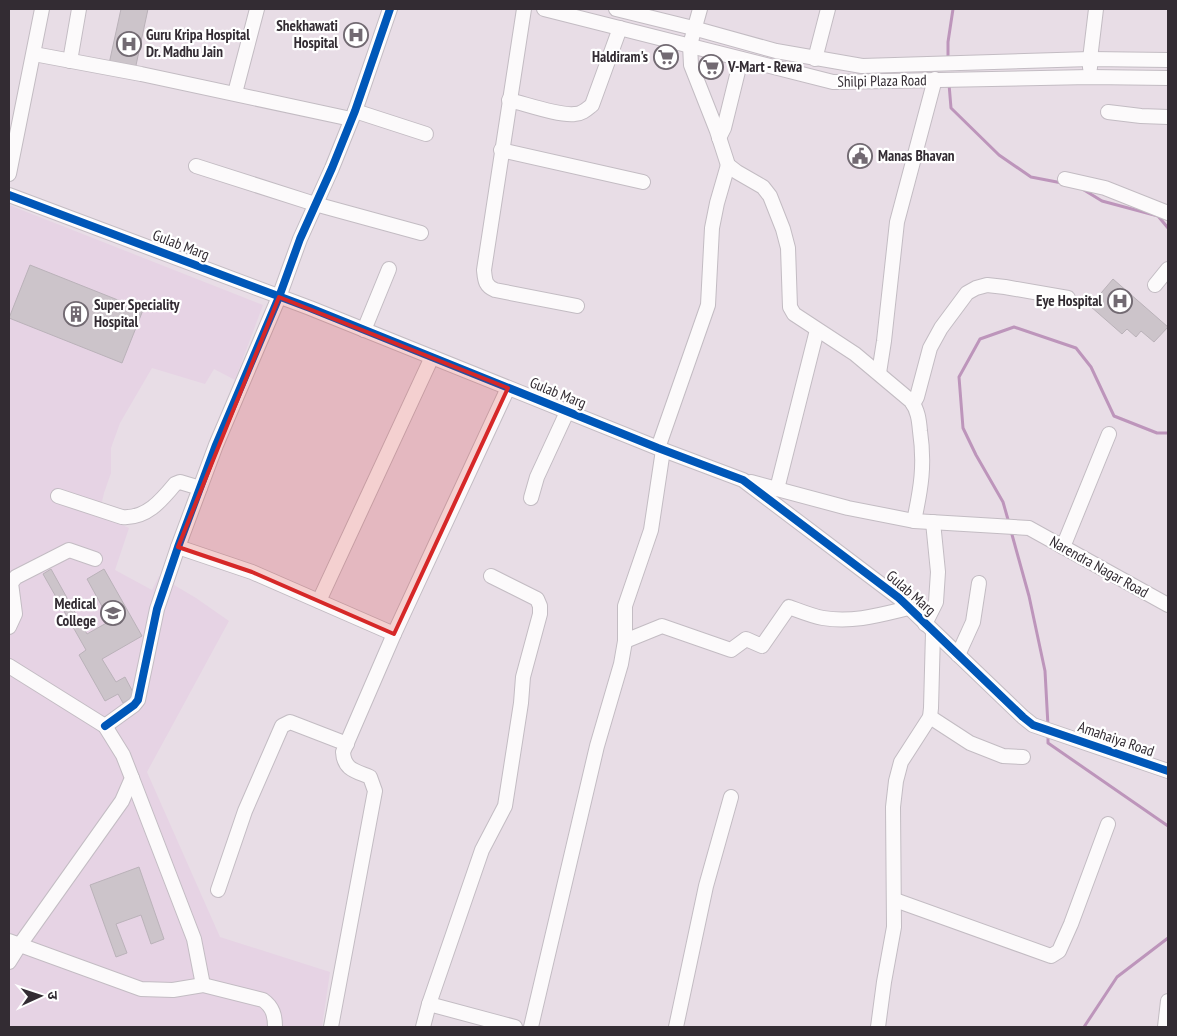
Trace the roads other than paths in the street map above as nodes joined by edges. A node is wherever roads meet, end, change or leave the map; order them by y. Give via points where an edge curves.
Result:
1 (42, 9) edge
2 (79, 9) edge
3 (257, 9) edge
4 (390, 9) edge
5 (524, 9) edge
6 (544, 9) edge
7 (616, 9) edge
8 (700, 9) edge
9 (828, 9) edge
10 (1096, 9) edge
11 (620, 28) junction
12 (694, 28) junction
13 (690, 46) junction
14 (34, 54) junction
15 (741, 59) junction
16 (815, 59) junction
17 (1090, 59) junction
18 (1168, 60) edge
19 (70, 61) junction
20 (1090, 77) junction
21 (1168, 78) edge
22 (935, 79) junction
23 (235, 93) junction
24 (509, 100) junction
25 (1108, 112) dead end
26 (353, 115) junction
27 (1168, 117) edge
28 (426, 134) dead end
29 (719, 138) junction
30 (501, 150) junction
31 (728, 165) junction
32 (196, 166) dead end
33 (9, 174) edge
34 (1065, 178) dead end
35 (643, 182) dead end
36 (9, 195) edge
37 (315, 204) junction
38 (1168, 213) edge
39 (421, 233) dead end
40 (389, 269) dead end
41 (1168, 269) edge
42 (1156, 285) dead end
43 (280, 297) junction
44 (1068, 298) dead end
45 (577, 306) dead end
46 (364, 330) junction
47 (817, 330) junction
48 (432, 358) junction
49 (879, 373) junction
50 (508, 388) junction
51 (913, 404) junction
52 (567, 412) junction
53 (1108, 434) dead end
54 (660, 449) junction
55 (743, 480) junction
56 (200, 488) junction
57 (777, 489) junction
58 (58, 496) dead end
59 (531, 498) dead end
60 (914, 521) junction
61 (933, 522) junction
62 (178, 547) junction
63 (1063, 547) junction
64 (94, 560) dead end
65 (491, 576) dead end
66 (979, 583) dead end
67 (319, 601) junction
68 (1168, 605) edge
69 (909, 608) junction
70 (9, 627) edge
71 (929, 628) junction
72 (394, 634) junction
73 (625, 641) junction
74 (958, 655) junction
75 (9, 666) edge
76 (930, 717) junction
77 (1033, 725) joint
78 (105, 726) junction
79 (347, 744) junction
80 (1023, 757) dead end
81 (1168, 771) edge
82 (132, 778) junction
83 (731, 797) dead end
84 (1108, 824) dead end
85 (218, 890) dead end
86 (895, 900) junction
87 (14, 943) edge
88 (9, 962) edge
89 (203, 985) junction
90 (1168, 1001) edge
91 (428, 1004) junction
92 (477, 1023) edge
93 (275, 1027) edge
94 (331, 1027) edge
95 (423, 1027) edge
96 (516, 1027) edge
97 (531, 1027) edge
98 (676, 1027) edge
99 (878, 1027) edge
100 (1165, 1027) edge

1 - 14 street
2 - 19 street
3 - 23 street
4 - 26 street
5 - 24 street
6 - 11 street, Shilpi Plaza Road
7 - 12 street, Shilpi Plaza Road
8 - 12 street
9 - 16 street
10 - 17 street
11 - 13 street, Shilpi Plaza Road
11 - 24 street via 592,105 584,112 562,113
12 - 13 street
12 - 16 street, Shilpi Plaza Road
13 - 15 street, Shilpi Plaza Road
13 - 29 street via 691,65
14 - 19 street
14 - 33 street
15 - 22 street, Shilpi Plaza Road via 833,82
15 - 29 street
16 - 17 street, Shilpi Plaza Road via 862,66
17 - 18 street
17 - 20 street
19 - 23 street
20 - 21 street, Shilpi Plaza Road
20 - 22 street, Shilpi Plaza Road
22 - 49 street via 897,222
23 - 26 street
24 - 30 street
25 - 27 street
26 - 28 street
26 - 37 street
29 - 31 street
30 - 35 street
30 - 45 street via 485,282 496,290
31 - 47 street via 763,187 770,196 788,248 790,307 794,314
31 - 54 street via 712,228 708,305
32 - 37 street
34 - 38 street via 1105,188
36 - 43 street, Gulab Marg
37 - 39 street
37 - 43 street
40 - 46 street
41 - 42 street
43 - 46 street, Gulab Marg
43 - 56 street
44 - 51 street via 987,285 967,293 930,348
46 - 48 street, Gulab Marg
47 - 49 street
47 - 57 street
48 - 50 street, Gulab Marg
48 - 67 street
49 - 51 street
50 - 52 street, Gulab Marg
50 - 72 street
51 - 60 street via 918,415 924,465
52 - 54 street, Gulab Marg
52 - 59 street via 537,476
53 - 63 street
54 - 55 street, Gulab Marg
54 - 73 street via 651,530 625,606
55 - 57 street
55 - 69 street, Gulab Marg
56 - 58 street via 180,482 175,484 148,512 130,518
56 - 62 street
57 - 60 street
60 - 61 street
61 - 63 street, Narendra Nagar Road via 1029,528
61 - 71 street via 938,572 936,602
62 - 67 street via 252,572
62 - 78 street via 157,609 138,700
63 - 68 street, Narendra Nagar Road
64 - 70 street via 69,550 16,577 11,583 15,614
65 - 91 street via 537,600 540,614 523,677 505,806 482,850
66 - 74 street via 973,622
67 - 72 street
69 - 71 street, Gulab Marg
69 - 73 street via 871,618 841,620 821,618 789,607 762,646 746,639 731,650 662,626
71 - 74 street, Gulab Marg
71 - 76 street
72 - 79 street
73 - 97 street
74 - 77 street, Gulab Marg
75 - 78 street
76 - 80 street via 970,743 1003,756
76 - 86 street via 901,762 896,781 893,807
77 - 81 street, Amahaiya Road
78 - 82 street via 123,755
79 - 85 street via 290,722 282,726 245,811
79 - 94 street via 343,752 344,761 350,768 370,777 376,791
82 - 87 street via 122,801
82 - 89 street via 194,939
83 - 98 street via 706,886
84 - 86 street via 1071,924 1055,955
86 - 99 street via 894,927
87 - 88 street
87 - 89 street via 141,989 173,990
89 - 93 street via 263,1000 274,1013
90 - 100 street
91 - 92 street
91 - 95 street
92 - 96 street

